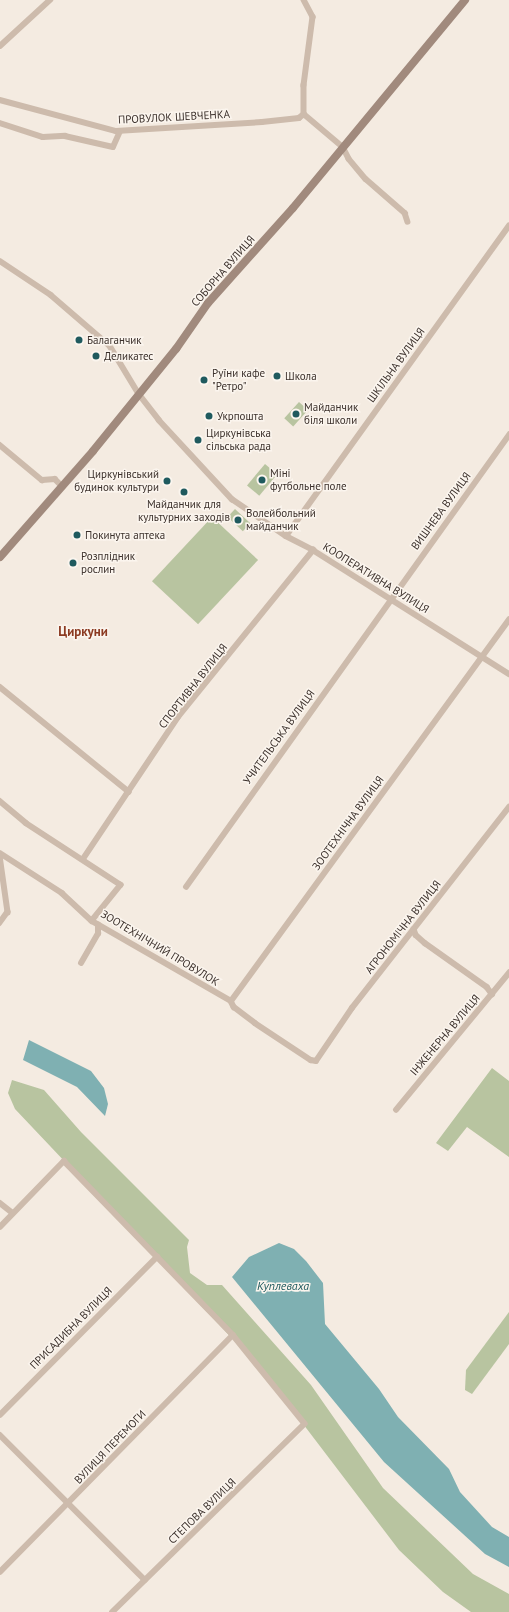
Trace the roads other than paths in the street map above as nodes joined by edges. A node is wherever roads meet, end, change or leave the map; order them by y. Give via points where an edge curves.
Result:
1 (50, 0) edge
2 (304, 0) edge
3 (465, 0) edge
4 (0, 46) edge
5 (0, 100) edge
6 (304, 114) junction
7 (0, 123) edge
8 (120, 131) junction
9 (343, 146) junction
10 (408, 222) dead end
11 (509, 226) edge
12 (0, 261) edge
13 (139, 394) junction
14 (509, 435) edge
15 (0, 445) edge
16 (62, 487) junction
17 (286, 536) junction
18 (313, 550) junction
19 (0, 557) edge
20 (390, 600) junction
21 (509, 620) edge
22 (482, 656) junction
23 (509, 674) edge
24 (0, 688) edge
25 (129, 792) junction
26 (0, 801) edge
27 (509, 807) edge
28 (0, 855) edge
29 (82, 859) junction
30 (186, 887) dead end
31 (92, 921) junction
32 (0, 923) edge
33 (98, 925) junction
34 (414, 929) junction
35 (81, 963) dead end
36 (509, 974) edge
37 (492, 994) junction
38 (231, 1001) junction
39 (316, 1062) joint
40 (396, 1110) dead end
41 (0, 1203) edge
42 (13, 1213) junction
43 (0, 1227) edge
44 (157, 1257) junction
45 (233, 1335) junction
46 (0, 1415) edge
47 (0, 1435) edge
48 (67, 1504) junction
49 (0, 1572) edge
50 (145, 1580) junction
51 (113, 1612) edge

1 - 4 street
2 - 6 street via 313,17 304,85
3 - 9 street, СОБОРНА ВУЛИЦЯ
5 - 8 street, ПРОВУЛОК ШЕВЧЕНКА
6 - 8 street, ПРОВУЛОК ШЕВЧЕНКА via 299,118 262,122
6 - 9 street
7 - 8 street via 43,137 65,136 113,147
9 - 10 street via 349,159 366,179 405,213
9 - 13 street, СОБОРНА ВУЛИЦЯ via 293,208 208,303
11 - 17 street, ШКІЛЬНА ВУЛИЦЯ
12 - 13 street, КООПЕРАТИВНА ВУЛИЦЯ via 52,296 110,346
13 - 16 street, СОБОРНА ВУЛИЦЯ
13 - 17 street, КООПЕРАТИВНА ВУЛИЦЯ via 232,499
14 - 20 street, ВИШНЕВА ВУЛИЦЯ
15 - 16 street via 42,480 55,479
16 - 19 street, СОБОРНА ВУЛИЦЯ
17 - 18 street, КООПЕРАТИВНА ВУЛИЦЯ
18 - 20 street, КООПЕРАТИВНА ВУЛИЦЯ
18 - 25 street, СПОРТИВНА ВУЛИЦЯ via 178,717
20 - 22 street, КООПЕРАТИВНА ВУЛИЦЯ
20 - 30 street, УЧИТЕЛЬСЬКА ВУЛИЦЯ
21 - 22 street, ЗООТЕХНІЧНА ВУЛИЦЯ
22 - 23 street, КООПЕРАТИВНА ВУЛИЦЯ
22 - 38 street, ЗООТЕХНІЧНА ВУЛИЦЯ
24 - 25 street
25 - 29 street, СПОРТИВНА ВУЛИЦЯ
26 - 29 street, ЗООТЕХНІЧНИЙ ПРОВУЛОК via 26,823
27 - 34 street, АГРОНОМІЧНА ВУЛИЦЯ
28 - 31 street via 62,893
28 - 32 street via 8,912
29 - 31 street, ЗООТЕХНІЧНИЙ ПРОВУЛОК via 121,885
31 - 33 street, ЗООТЕХНІЧНИЙ ПРОВУЛОК
33 - 35 street via 98,934
33 - 38 street, ЗООТЕХНІЧНИЙ ПРОВУЛОК
34 - 37 street via 416,935 425,943 487,987
34 - 39 street, АГРОНОМІЧНА ВУЛИЦЯ via 352,1008
36 - 37 street, ІНЖЕНЕРНА ВУЛИЦЯ
37 - 40 street, ІНЖЕНЕРНА ВУЛИЦЯ
38 - 39 street, ЗООТЕХНІЧНИЙ ПРОВУЛОК via 234,1008
41 - 42 street
42 - 43 street
42 - 44 street via 64,1161
44 - 45 street
44 - 46 street, ПРИСАДИБНА ВУЛИЦЯ
45 - 48 street, ВУЛИЦЯ ПЕРЕМОГИ
45 - 50 street, СТЕПОВА ВУЛИЦЯ via 305,1424
47 - 48 street
48 - 49 street, ВУЛИЦЯ ПЕРЕМОГИ
48 - 50 street
50 - 51 street, СТЕПОВА ВУЛИЦЯ

